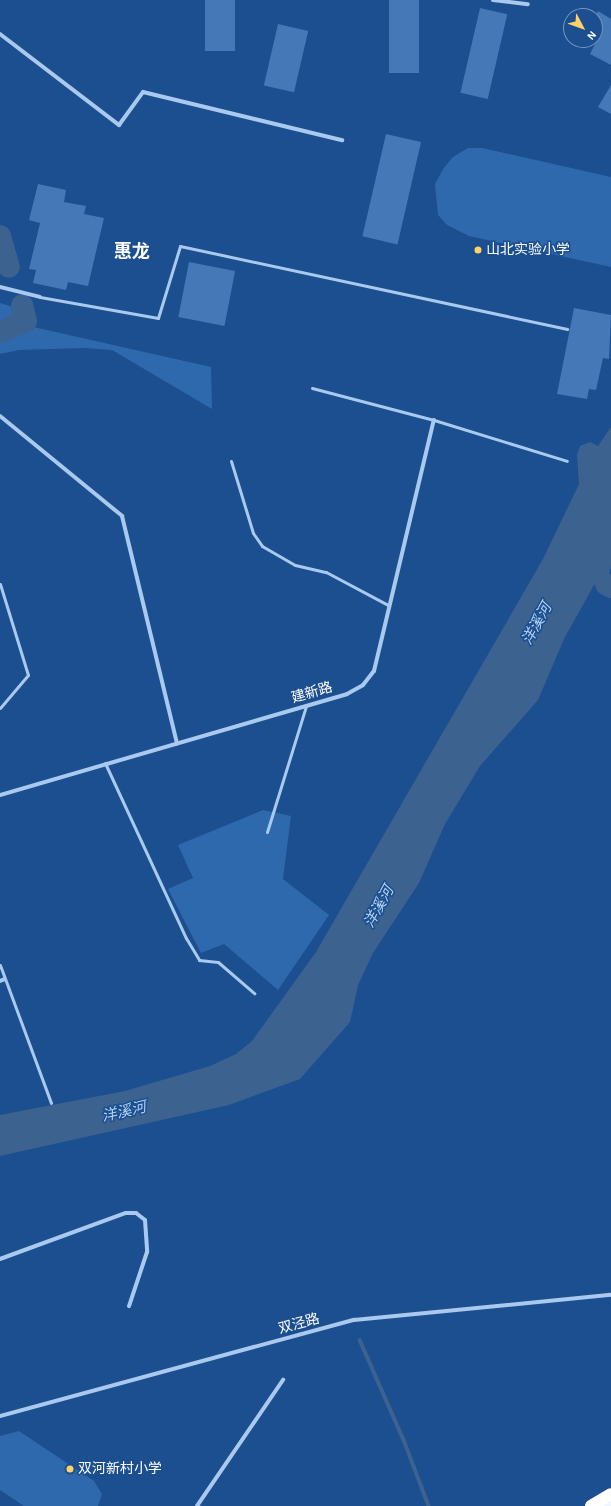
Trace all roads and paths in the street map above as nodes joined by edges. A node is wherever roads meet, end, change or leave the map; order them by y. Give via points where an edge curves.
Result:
1 (494, 0) edge
2 (528, 4) dead end
3 (0, 34) edge
4 (342, 140) dead end
5 (0, 287) edge
6 (40, 297) joint
7 (567, 329) dead end
8 (312, 388) dead end
9 (0, 416) edge
10 (434, 420) junction
11 (231, 461) dead end
12 (567, 461) dead end
13 (0, 584) edge
14 (388, 605) junction
15 (306, 706) junction
16 (0, 708) edge
17 (177, 743) junction
18 (105, 763) junction
19 (0, 795) edge
20 (267, 832) dead end
21 (0, 965) edge
22 (5, 979) junction
23 (0, 981) edge
24 (254, 993) dead end
25 (51, 1103) dead end
26 (0, 1259) edge
27 (611, 1295) edge
28 (129, 1306) dead end
29 (283, 1380) dead end
30 (0, 1416) edge
31 (611, 1494) edge
32 (611, 1502) edge
33 (197, 1506) edge
34 (591, 1506) edge
35 (605, 1506) edge

1 - 2 street
3 - 4 street via 119,125 143,92
5 - 6 street
6 - 7 lane via 158,318 180,246
8 - 10 lane
9 - 17 street via 122,516
10 - 12 lane
10 - 14 street, 建新路
11 - 14 lane via 253,533 262,546 295,564 326,572
13 - 16 lane via 28,675
14 - 15 street, 建新路 via 374,672 363,685 347,694
15 - 17 street, 建新路
15 - 20 lane
17 - 18 street, 建新路
18 - 19 street, 建新路
18 - 24 lane via 186,938 199,960 218,962
21 - 22 lane
22 - 23 street
22 - 25 lane
26 - 28 street via 126,1213 136,1213 145,1220 147,1252
27 - 30 street, 双泾路 via 354,1320
29 - 33 street
31 - 34 highway
32 - 35 main road

